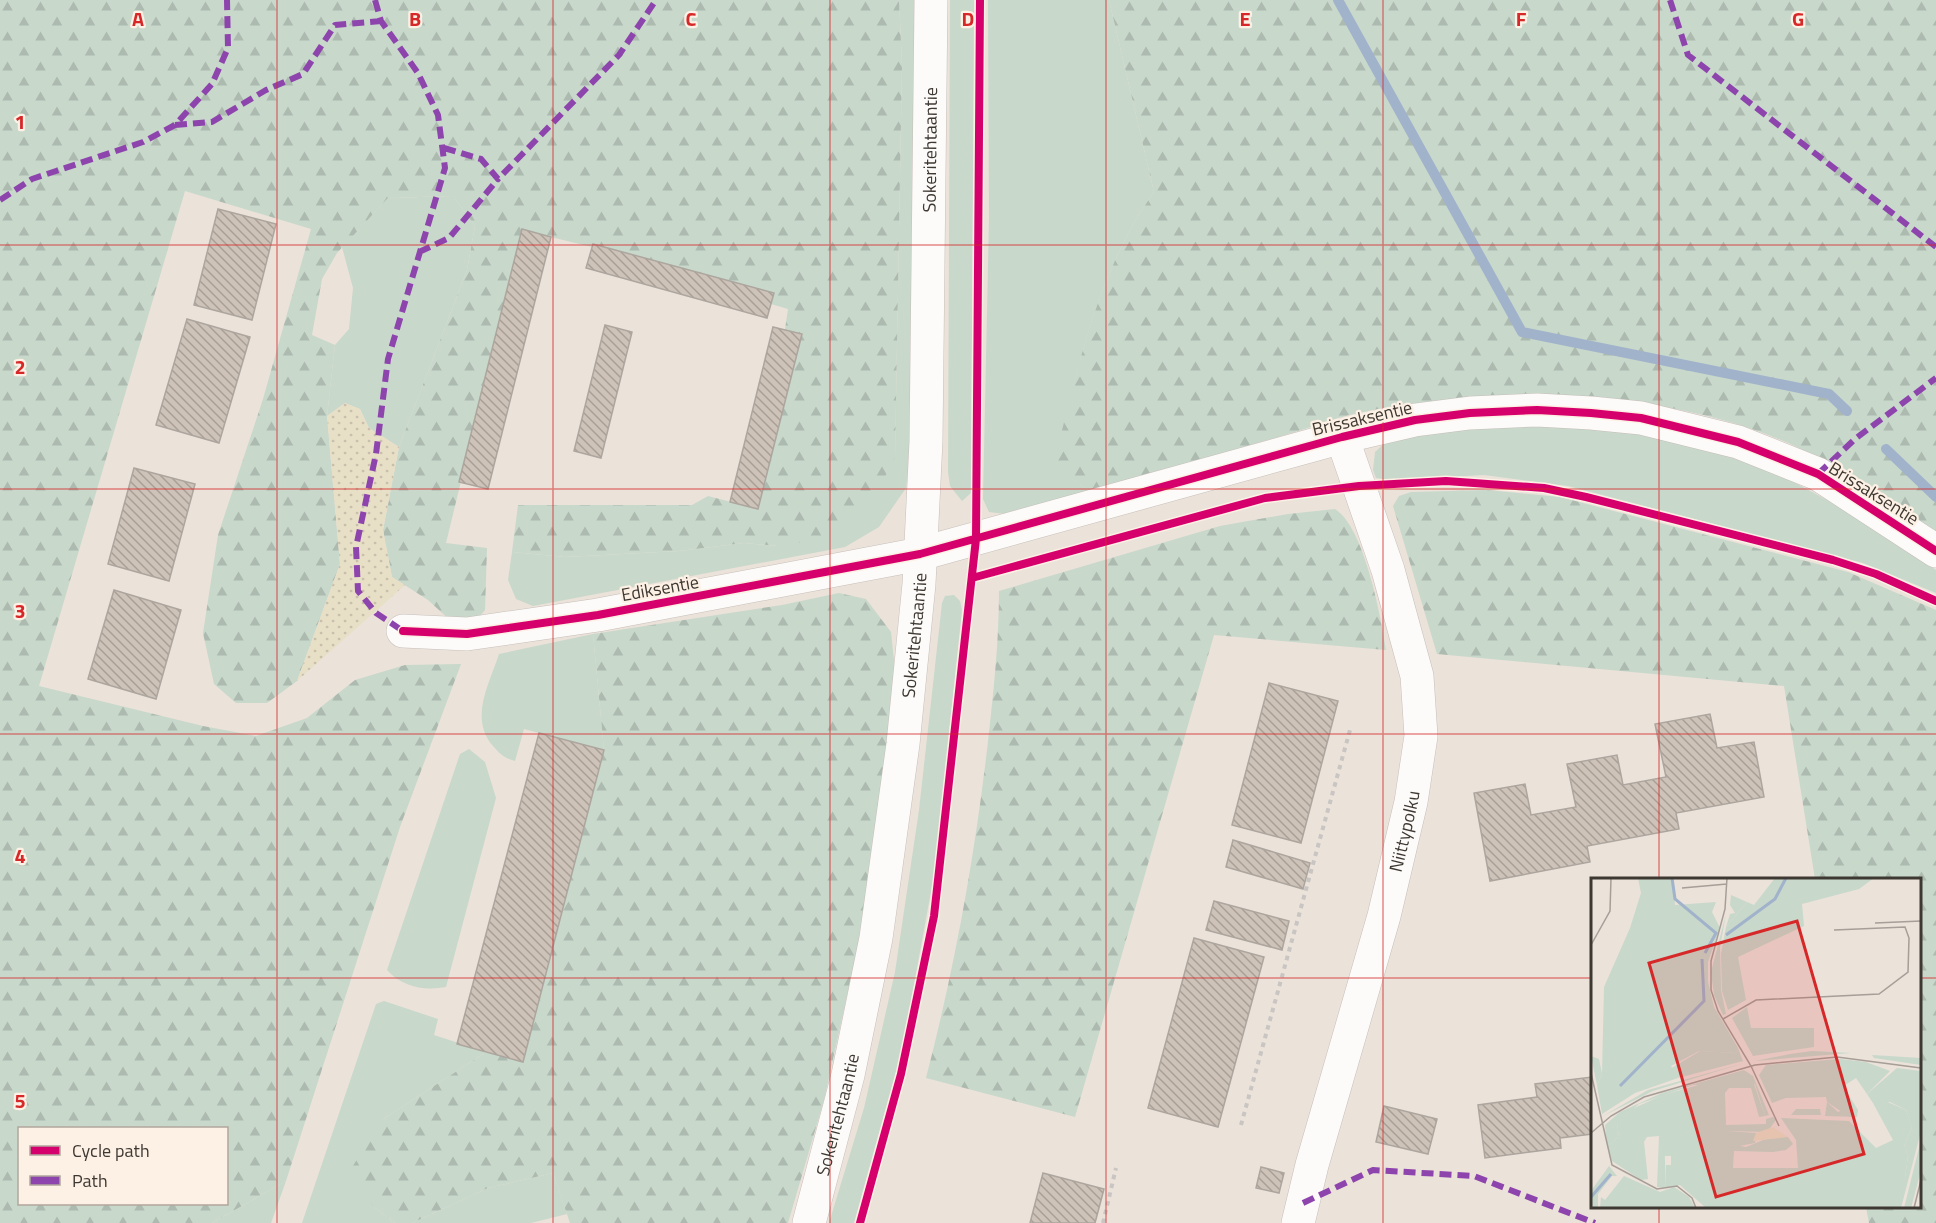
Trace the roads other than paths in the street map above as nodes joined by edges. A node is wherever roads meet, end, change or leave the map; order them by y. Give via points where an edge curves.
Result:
1 (931, 0) edge
2 (1342, 437) junction
3 (1936, 551) edge
4 (920, 554) junction
5 (403, 631) dead end
6 (808, 1223) edge
7 (1298, 1223) edge

1 - 4 street, Sokeritehtaantie via 926,441
2 - 3 street, Brissaksentie via 1415,420 1470,414 1537,410 1641,418 1738,442 1818,474
2 - 4 street, Brissaksentie
2 - 7 street, Niittypolku via 1388,570 1417,676 1421,736 1412,801 1384,916
4 - 5 street, Ediksentie via 598,615 467,634
4 - 6 street, Sokeritehtaantie via 903,744 876,938 848,1075

